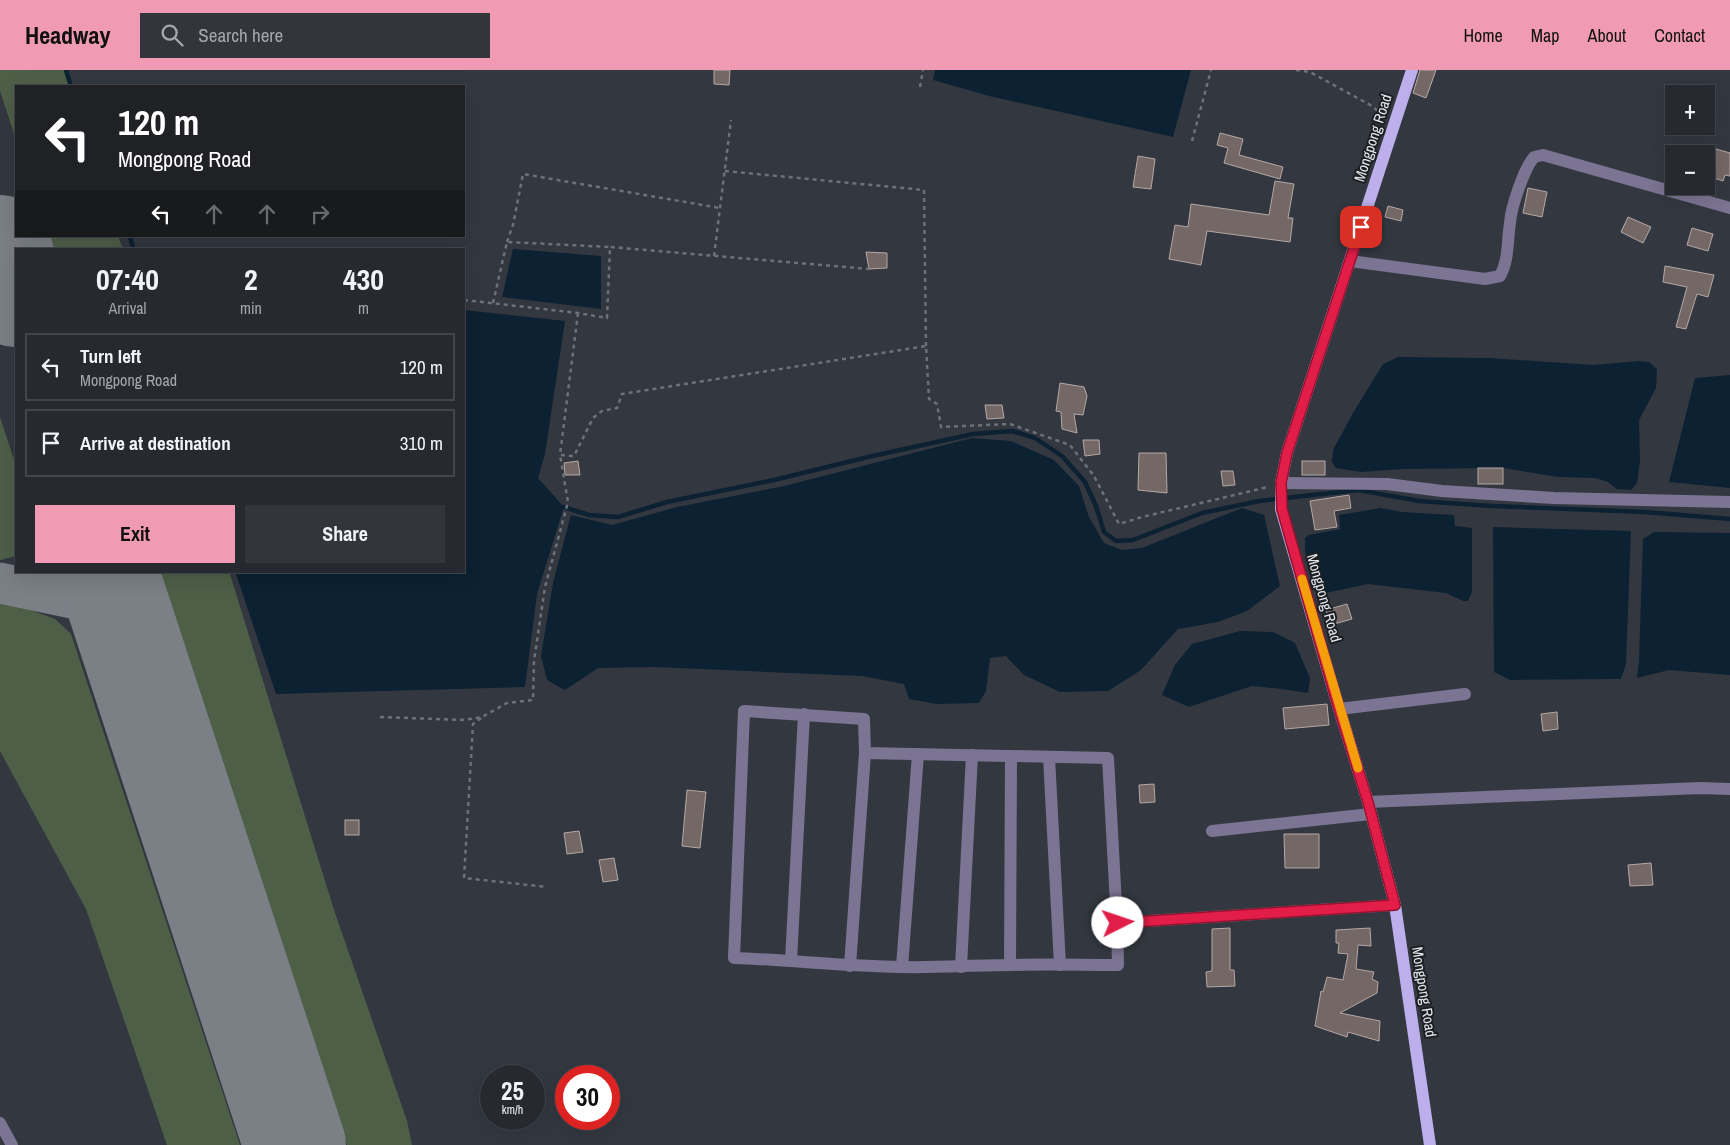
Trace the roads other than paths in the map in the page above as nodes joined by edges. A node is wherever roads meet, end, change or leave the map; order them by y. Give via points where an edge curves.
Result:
1 (1412, 70) edge
2 (1730, 208) edge
3 (1350, 261) junction
4 (1281, 483) junction
5 (1730, 502) edge
6 (1466, 694) dead end
7 (1339, 709) junction
8 (804, 714) junction
9 (865, 753) junction
10 (918, 754) junction
11 (972, 755) junction
12 (1011, 756) junction
13 (1049, 757) junction
14 (1730, 789) edge
15 (1370, 808) junction
16 (1212, 831) dead end
17 (1395, 905) junction
18 (1118, 923) junction
19 (791, 960) junction
20 (1010, 964) junction
21 (1060, 965) junction
22 (850, 966) junction
23 (902, 967) junction
24 (961, 967) junction
25 (0, 1123) edge
26 (12, 1145) edge
27 (1430, 1145) edge

1 - 3 main road, Mongpong Road
2 - 3 street via 1543,155 1534,157 1527,165 1510,220 1506,265 1500,276 1485,279
3 - 4 main road, Mongpong Road via 1287,453
4 - 5 street via 1387,484 1554,498
4 - 7 main road, Mongpong Road via 1282,509
6 - 7 street
7 - 15 main road, Mongpong Road
8 - 9 street via 864,719
8 - 19 street
8 - 19 street via 744,711 734,958
9 - 10 street
9 - 22 street
10 - 11 street
10 - 23 street
11 - 12 street
11 - 24 street
12 - 13 street
12 - 20 street
13 - 18 street via 1108,758
13 - 21 street
14 - 15 street via 1700,788
15 - 16 street
15 - 17 main road, Mongpong Road
17 - 18 street
17 - 27 main road, Mongpong Road
18 - 21 street via 1118,966
19 - 22 street
20 - 21 street
20 - 24 street
22 - 23 street
23 - 24 street
25 - 26 street

